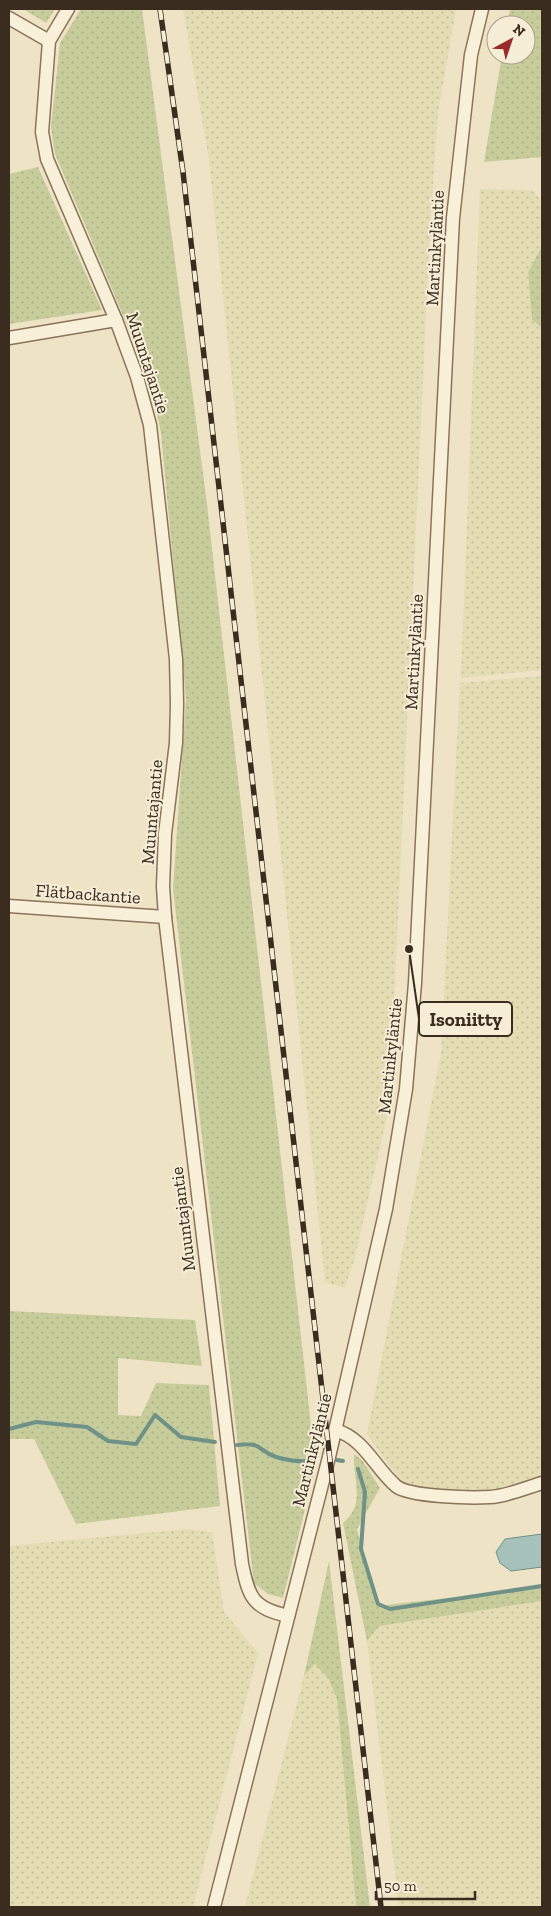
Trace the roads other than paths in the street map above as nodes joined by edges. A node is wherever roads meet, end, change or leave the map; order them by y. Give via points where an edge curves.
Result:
1 (68, 9) edge
2 (482, 9) edge
3 (9, 18) edge
4 (49, 41) junction
5 (116, 320) junction
6 (9, 338) edge
7 (9, 906) edge
8 (165, 917) junction
9 (335, 1430) junction
10 (542, 1483) edge
11 (288, 1616) junction
12 (214, 1907) edge

1 - 4 street, Muuntajantie
2 - 9 street, Martinkyläntie via 471,55 453,218 415,983 406,1089 386,1209
3 - 4 street
4 - 5 street, Muuntajantie via 42,132 47,159
5 - 6 street
5 - 8 street, Muuntajantie via 137,376 150,424 176,658 176,743 165,834
7 - 8 street, Flätbackantie
8 - 11 street, Muuntajantie via 242,1564 252,1598 270,1612
9 - 10 street via 346,1433 397,1487 410,1494 491,1497
9 - 11 street, Martinkyläntie
11 - 12 street, Martinkyläntie

